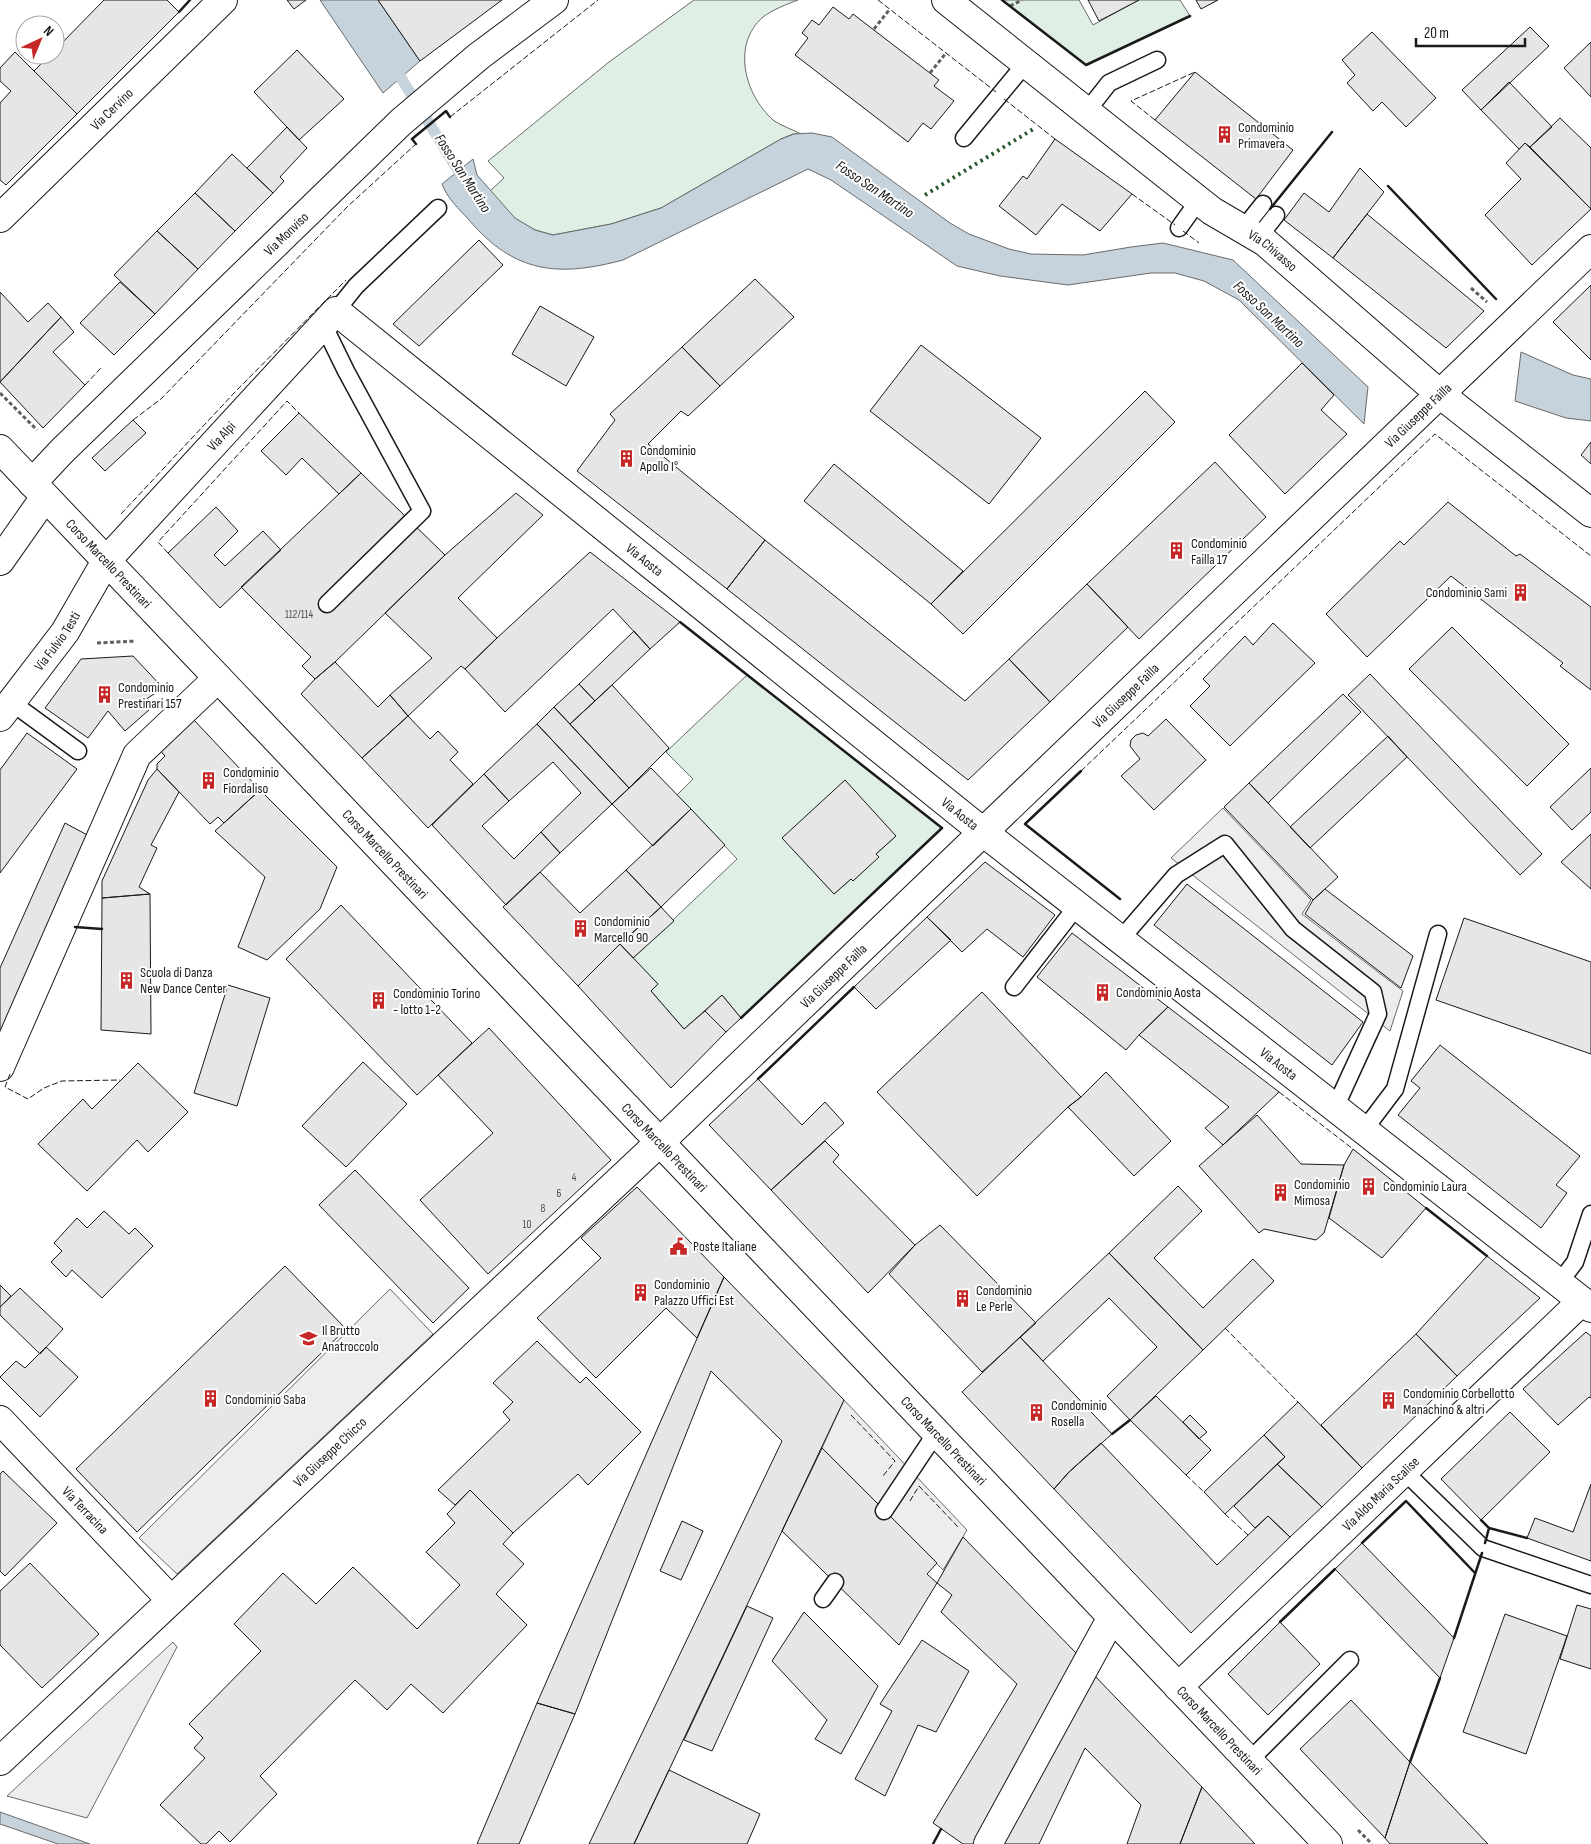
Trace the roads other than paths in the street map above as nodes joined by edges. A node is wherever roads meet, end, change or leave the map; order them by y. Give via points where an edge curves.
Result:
1 (223, 0) edge
2 (554, 0) edge
3 (946, 0) edge
4 (1157, 60) dead end
5 (1026, 63) junction
6 (1087, 110) junction
7 (964, 138) dead end
8 (1199, 200) junction
9 (1263, 204) dead end
10 (438, 208) dead end
11 (1276, 215) dead end
12 (0, 218) edge
13 (1178, 228) dead end
14 (1250, 234) junction
15 (1591, 249) edge
16 (330, 318) junction
17 (1440, 395) junction
18 (0, 449) edge
19 (39, 490) junction
20 (1591, 513) edge
21 (0, 561) edge
22 (106, 561) junction
23 (327, 604) dead end
24 (218, 678) junction
25 (6, 710) edge
26 (78, 751) dead end
27 (983, 832) junction
28 (1077, 906) junction
29 (1438, 934) dead end
30 (1120, 940) junction
31 (1014, 987) dead end
32 (0, 1067) edge
33 (1335, 1108) junction
34 (1364, 1130) junction
35 (660, 1142) junction
36 (1591, 1214) edge
37 (1559, 1283) junction
38 (1587, 1305) edge
39 (0, 1420) edge
40 (936, 1433) junction
41 (1404, 1471) junction
42 (884, 1511) dead end
43 (835, 1582) dead end
44 (1591, 1584) edge
45 (823, 1599) dead end
46 (171, 1600) junction
47 (1112, 1617) junction
48 (1350, 1660) dead end
49 (1178, 1687) junction
50 (0, 1761) edge
51 (1249, 1761) junction
52 (988, 1844) edge
53 (1328, 1844) edge

1 - 12 street, Via Cervino
2 - 19 street, Via Monviso via 479,56 401,122 69,444
3 - 5 street, Via Chivasso
4 - 6 lane via 1109,83
5 - 6 street, Via Chivasso
5 - 7 lane
6 - 8 street, Via Chivasso
8 - 13 lane
8 - 14 street, Via Chivasso
9 - 14 lane
10 - 16 lane via 356,286
11 - 14 lane
14 - 17 street, Via Chivasso via 1265,242
15 - 17 street, Via Giuseppe Failla
16 - 22 street, Via Alpi
16 - 23 lane via 346,371 422,511
16 - 27 street, Via Aosta
17 - 20 street, Via Chivasso
17 - 27 street, Via Giuseppe Failla
18 - 19 street, Corso Marcello Prestinari
19 - 21 street, Via Monviso
19 - 22 street, Corso Marcello Prestinari
22 - 24 street, Corso Marcello Prestinari
22 - 25 street, Via Fulvio Testi via 64,632
24 - 32 street via 137,755
24 - 35 street, Corso Marcello Prestinari
25 - 26 lane
27 - 28 street, Via Aosta
27 - 35 street, Via Giuseppe Failla
28 - 30 street, Via Aosta
28 - 31 lane
29 - 34 lane via 1395,1089
30 - 33 street, Via Aosta
30 - 33 lane via 1176,875 1225,844 1293,929 1373,992 1378,1014
33 - 34 street, Via Aosta
34 - 37 street, Via Aosta
35 - 40 street, Corso Marcello Prestinari
35 - 46 street, Via Giuseppe Chicco
36 - 37 lane via 1575,1262
37 - 38 street, Via Aosta
38 - 41 street, Via Aldo Maria Scalise
39 - 46 street, Via Terracina
40 - 42 lane
40 - 47 street, Corso Marcello Prestinari
41 - 44 lane via 1483,1548
41 - 49 street, Via Aldo Maria Scalise
43 - 45 lane
46 - 50 street, Via Giuseppe Chicco
47 - 49 street, Corso Marcello Prestinari
47 - 52 street
48 - 51 lane
49 - 51 street, Corso Marcello Prestinari
51 - 53 street, Corso Marcello Prestinari

